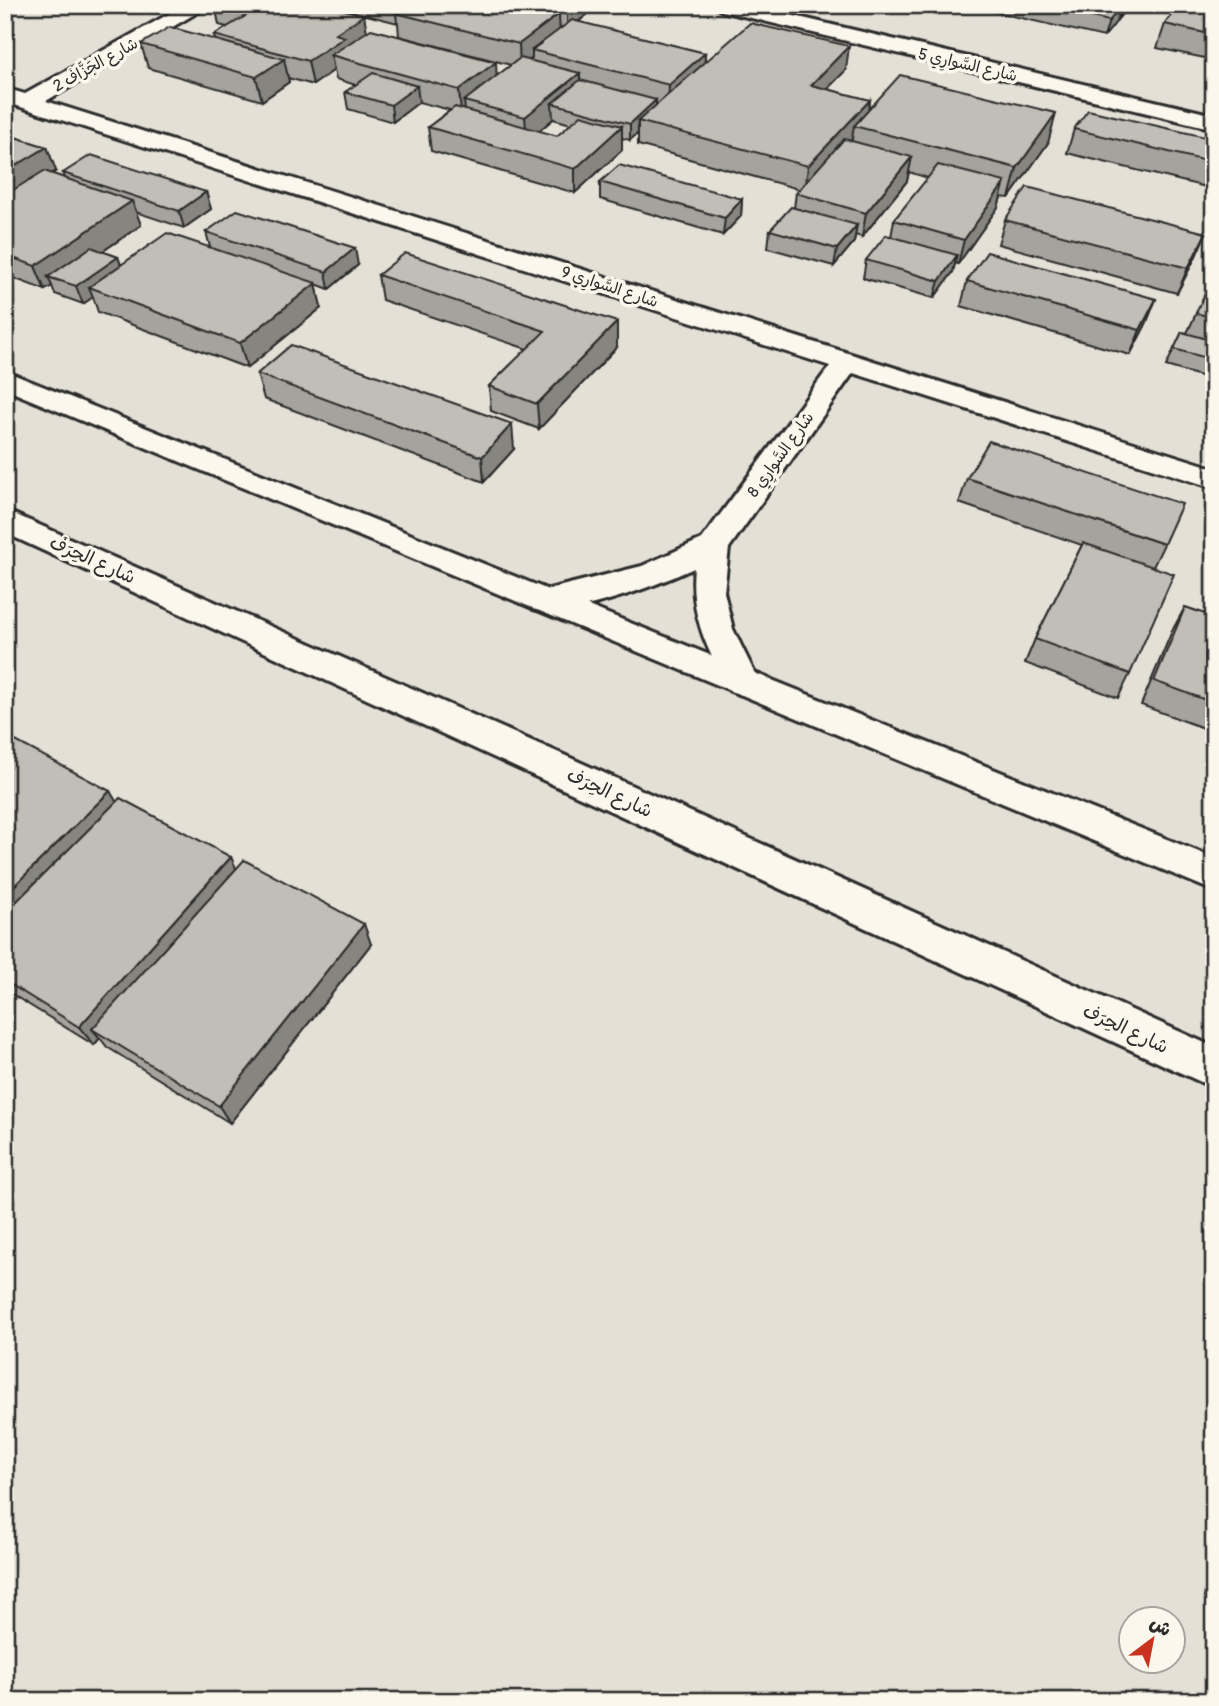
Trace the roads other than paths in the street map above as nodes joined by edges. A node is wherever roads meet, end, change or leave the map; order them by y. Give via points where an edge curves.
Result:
1 (200, 5) edge
2 (722, 5) edge
3 (16, 98) edge
4 (1214, 122) edge
5 (847, 362) junction
6 (5, 379) edge
7 (1214, 478) edge
8 (5, 520) edge
9 (713, 547) junction
10 (545, 601) junction
11 (741, 682) junction
12 (1214, 876) edge
13 (1214, 1068) edge

1 - 3 street, شارع الجَزَّاف 2
2 - 4 street, شارع السَّوارِي 5
3 - 5 street, شارع السَّوارِي 9
5 - 7 street, شارع السَّوارِي 9
5 - 9 street, شارع السَّوارِي 8
6 - 10 street
8 - 13 street, شارع الحِرَف
9 - 10 street, شارع السَّوارِي 8 via 619,585
9 - 11 street, شارع السَّوارِي 8 via 708,592 716,629
10 - 11 street
11 - 12 street

